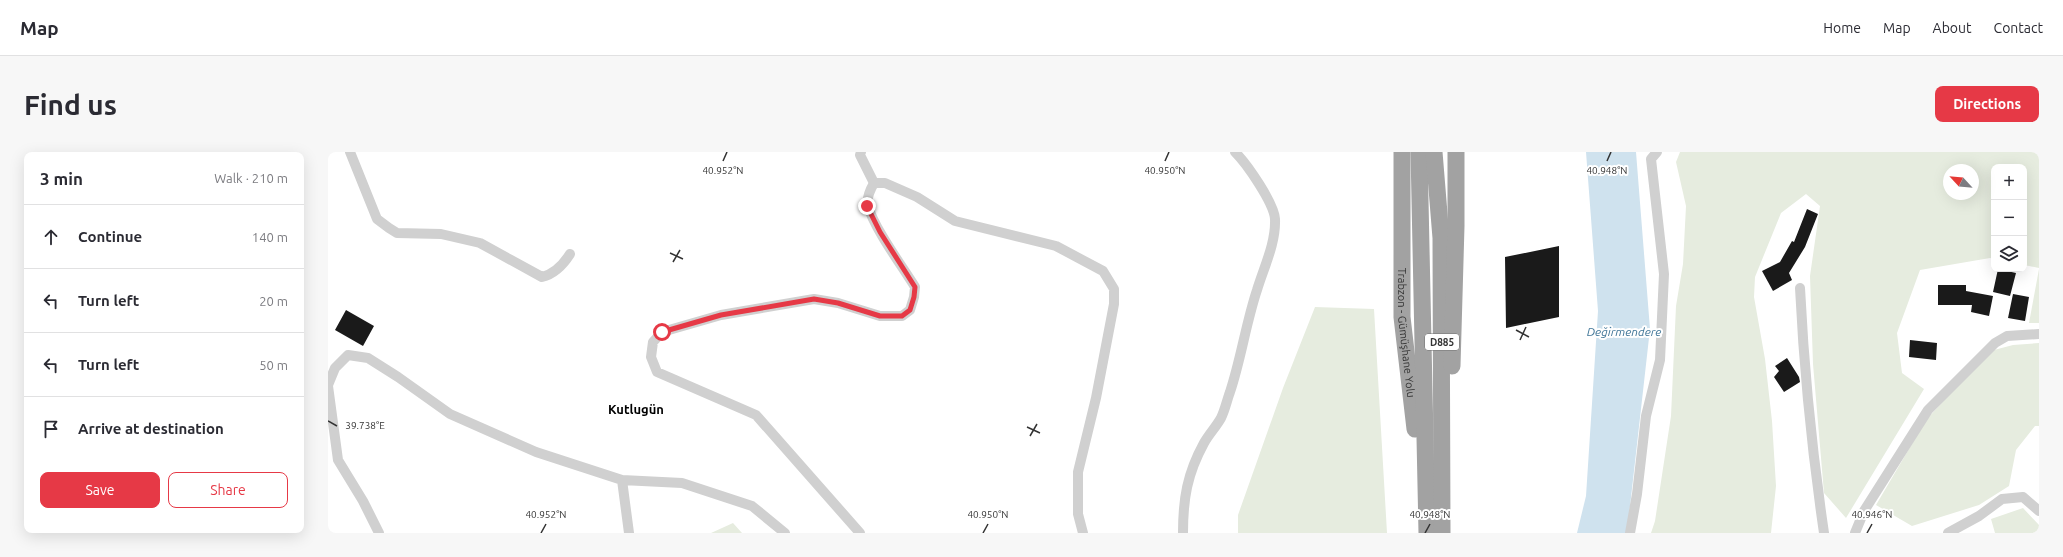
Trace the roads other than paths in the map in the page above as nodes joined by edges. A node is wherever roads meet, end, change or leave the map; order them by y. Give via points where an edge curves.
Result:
1 (350, 152) edge
2 (861, 152) edge
3 (1235, 152) edge
4 (1402, 152) edge
5 (1419, 152) edge
6 (1434, 152) edge
7 (1456, 152) edge
8 (1652, 154) edge
9 (874, 183) junction
10 (570, 254) dead end
11 (1800, 288) dead end
12 (2039, 334) edge
13 (328, 385) edge
14 (1442, 464) junction
15 (622, 480) junction
16 (2039, 511) edge
17 (1426, 512) junction
18 (379, 533) edge
19 (629, 533) edge
20 (785, 533) edge
21 (860, 533) edge
22 (1083, 533) edge
23 (1183, 533) edge
24 (1426, 533) edge
25 (1442, 533) edge
26 (1630, 533) edge
27 (1824, 533) edge
28 (1855, 533) edge
29 (1948, 533) edge

1 - 10 street via 377,219 397,233 442,234 480,243 542,277 550,275
2 - 9 street via 860,155
3 - 23 street via 1246,163 1270,204 1275,218 1274,229 1268,260 1257,290 1222,417 1193,464 1183,502
4 - 17 highway, Trabzon - Gümüşhane Yolu via 1402,317
5 - 17 highway, Trabzon - Gümüşhane Yolu / D885
6 - 14 highway, D885 via 1441,238
7 - 14 highway via 1453,352
8 - 26 street via 1664,274 1660,360 1646,416
9 - 21 street via 867,206 880,232 915,287 910,310 902,316 880,316 838,303 814,299 721,315 662,332 653,342 651,357 657,372 756,415
9 - 22 street via 885,183 917,197 955,221 1056,246 1103,271 1114,289 1114,304 1096,398 1078,472 1078,514
11 - 27 street via 1803,353
12 - 28 street via 2007,336 1995,343 1928,410 1864,511
13 - 15 street via 335,368 348,355 368,358 450,414 536,452
13 - 18 street via 338,460
14 - 25 highway, D885
15 - 19 street
15 - 20 street via 682,483 745,503
16 - 29 street via 2023,497 2002,499 1979,516
17 - 24 highway, Trabzon - Gümüşhane Yolu / D885

